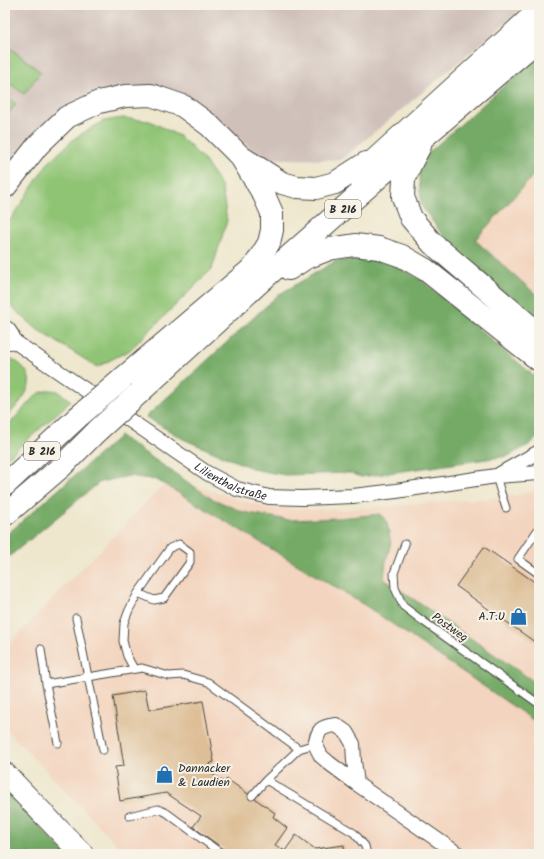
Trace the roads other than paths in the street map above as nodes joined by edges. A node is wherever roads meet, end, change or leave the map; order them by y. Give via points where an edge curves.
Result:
1 (539, 10) edge
2 (539, 39) edge
3 (426, 136) junction
4 (241, 157) junction
5 (376, 159) junction
6 (5, 186) edge
7 (257, 274) junction
8 (539, 334) edge
9 (6, 335) edge
10 (539, 360) edge
11 (539, 452) edge
12 (539, 473) edge
13 (496, 476) junction
14 (5, 485) edge
15 (506, 508) dead end
16 (5, 515) edge
17 (539, 528) edge
18 (406, 544) dead end
19 (539, 574) edge
20 (138, 593) junction
21 (76, 618) dead end
22 (41, 649) dead end
23 (134, 669) junction
24 (88, 677) junction
25 (46, 684) junction
26 (539, 704) edge
27 (58, 743) dead end
28 (315, 744) junction
29 (299, 749) junction
30 (103, 750) dead end
31 (5, 774) edge
32 (266, 780) junction
33 (357, 784) junction
34 (252, 796) dead end
35 (129, 816) dead end
36 (82, 854) edge
37 (222, 854) edge
38 (367, 854) edge
39 (458, 854) edge

1 - 5 main road, B 216
2 - 3 main road, B 216
3 - 7 main road, B 216
3 - 8 main road via 404,179 403,197 411,218 432,243
4 - 5 main road via 282,183 316,188 335,183 364,163
4 - 6 main road via 209,125 183,106 151,95 126,96 98,102 67,117 38,145
4 - 7 main road via 272,213 269,243
5 - 7 main road, B 216
7 - 10 main road via 279,275 306,258 329,249 355,246 379,248 402,256 426,270
7 - 14 main road, B 216, bridge via 121,380
7 - 16 main road, B 216, bridge via 139,393 61,467
9 - 13 street, Lilienthalstraße via 207,473 237,489 269,497 353,496
11 - 13 street, Lilienthalstraße
12 - 13 street, Lilienthalstraße
13 - 15 lane
17 - 19 lane via 518,559
18 - 26 lane, Postweg via 394,573 395,588 403,606
20 - 20 lane via 170,548 179,544 190,552 190,562 164,598 154,600
20 - 23 lane via 123,630 127,656
21 - 24 lane
22 - 25 lane
23 - 24 lane
23 - 29 lane via 142,668 169,676 183,675 208,682
24 - 25 lane
24 - 30 lane
25 - 27 lane
28 - 29 lane
28 - 33 street via 321,756
28 - 33 street via 318,734 324,727 336,726 346,732 353,744
29 - 32 lane
31 - 36 main road
32 - 34 lane
32 - 38 lane via 354,833 365,846
33 - 39 street
35 - 37 lane via 158,809

